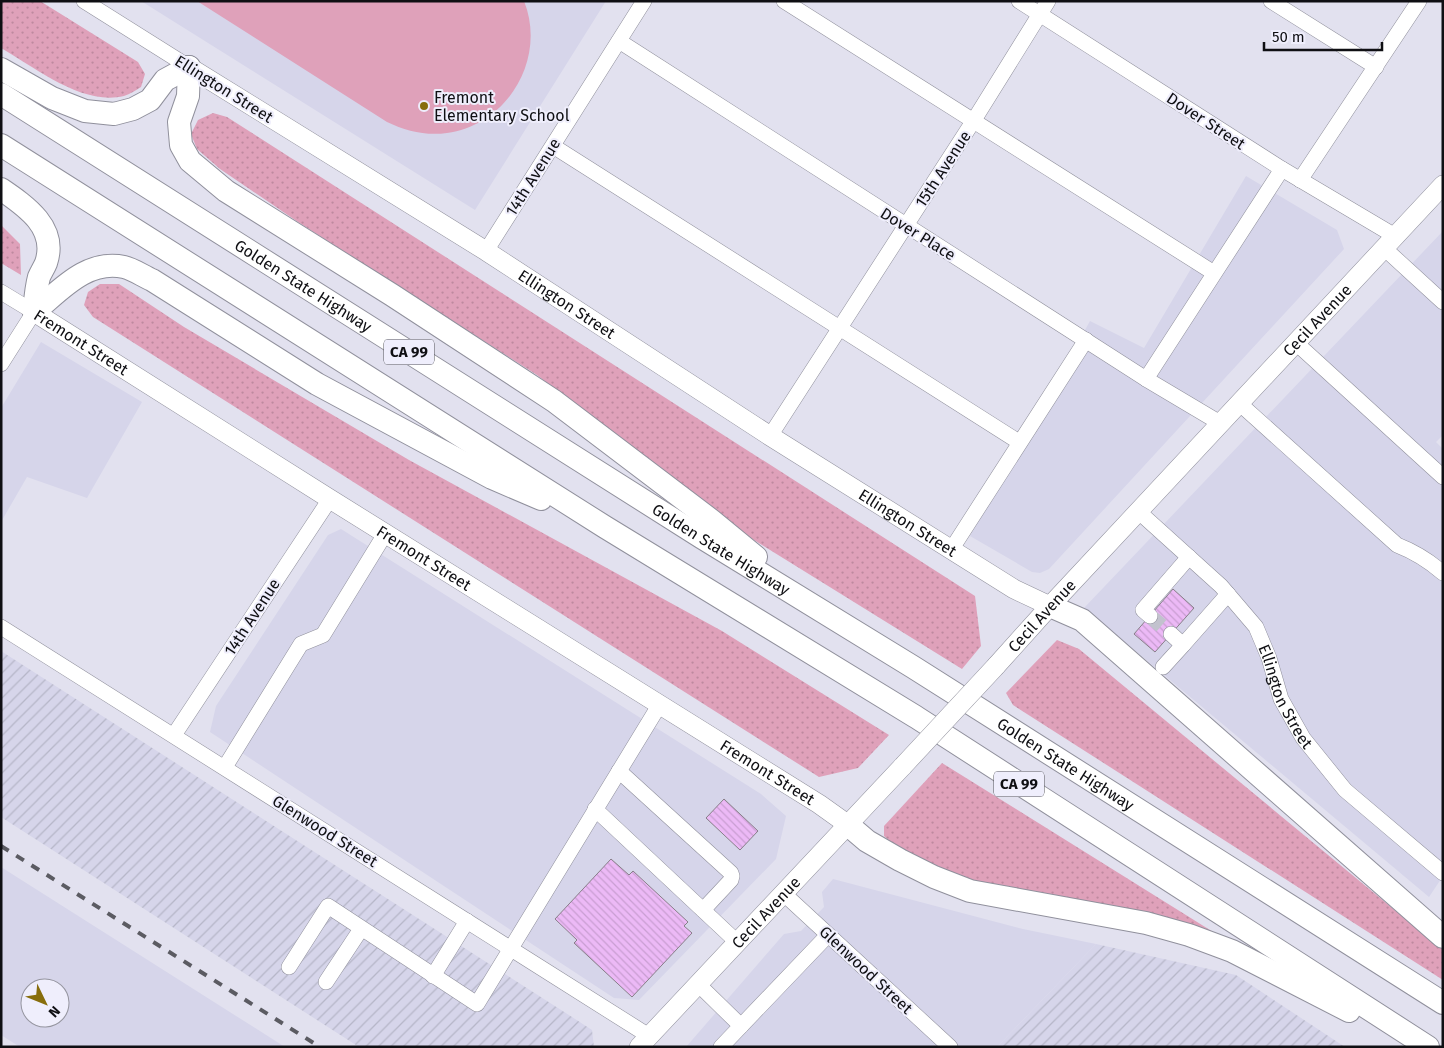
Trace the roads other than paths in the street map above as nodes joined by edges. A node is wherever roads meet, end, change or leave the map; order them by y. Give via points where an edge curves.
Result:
1 (84, 1) edge
2 (644, 1) edge
3 (784, 1) edge
4 (1019, 1) edge
5 (1048, 1) edge
6 (1271, 1) edge
7 (1419, 1) edge
8 (1040, 15) junction
9 (619, 41) junction
10 (189, 67) junction
11 (1376, 67) junction
12 (1, 69) edge
13 (1, 94) edge
14 (974, 120) junction
15 (1, 145) edge
16 (553, 146) junction
17 (1282, 169) junction
18 (1300, 180) junction
19 (1443, 184) edge
20 (1, 189) edge
21 (906, 226) junction
22 (1389, 242) junction
23 (486, 251) junction
24 (1214, 274) junction
25 (1, 292) edge
26 (1443, 302) edge
27 (34, 312) junction
28 (841, 328) junction
29 (1086, 340) junction
30 (1295, 342) junction
31 (1, 364) edge
32 (1146, 379) junction
33 (1239, 402) junction
34 (1220, 423) junction
35 (770, 436) junction
36 (1018, 442) junction
37 (1443, 477) edge
38 (330, 499) junction
39 (1139, 512) junction
40 (605, 527) junction
41 (385, 534) junction
42 (951, 550) junction
43 (1189, 558) junction
44 (1443, 573) edge
45 (1228, 594) junction
46 (1050, 606) junction
47 (817, 608) junction
48 (1150, 616) dead end
49 (1, 627) edge
50 (1171, 634) tunnel mouth
51 (1183, 645) junction
52 (1163, 667) dead end
53 (660, 704) junction
54 (174, 735) junction
55 (225, 767) junction
56 (619, 771) junction
57 (596, 809) junction
58 (847, 824) junction
59 (1443, 873) edge
60 (783, 893) junction
61 (703, 910) junction
62 (467, 921) junction
63 (362, 929) junction
64 (828, 935) junction
65 (1443, 937) edge
66 (737, 942) junction
67 (510, 948) junction
68 (289, 967) dead end
69 (433, 976) junction
70 (326, 982) dead end
71 (698, 984) junction
72 (1443, 1003) edge
73 (741, 1026) junction
74 (644, 1041) edge
75 (721, 1047) edge
76 (949, 1047) edge
77 (1418, 1047) edge
78 (1428, 1047) edge

1 - 10 street, Ellington Street
2 - 9 street, 14th Avenue
3 - 14 street
4 - 8 street, Dover Street
5 - 8 street, 15th Avenue
6 - 11 street
7 - 11 street
8 - 14 street, 15th Avenue
8 - 17 street, Dover Street
9 - 16 street, 14th Avenue
9 - 21 street, Dover Place
10 - 12 highway via 165,80 150,100 114,114 77,108 52,98
10 - 23 main road, Ellington Street
10 - 47 highway via 188,96 179,122 181,145 190,161 207,176 554,401 711,520
11 - 18 street
13 - 47 highway, Golden State Highway / CA 99
14 - 21 street, 15th Avenue
14 - 24 street
15 - 40 highway, CA 99
16 - 23 street, 14th Avenue
16 - 28 street
17 - 18 street, Dover Street
17 - 24 street
18 - 22 street, Dover Street
19 - 22 main road, Cecil Avenue
20 - 27 highway via 25,204 40,221 48,242
21 - 28 street, 15th Avenue
21 - 29 street, Dover Place
22 - 26 street, Dover Street
22 - 30 main road, Cecil Avenue
23 - 35 main road, Ellington Street
24 - 32 street
25 - 27 street, Fremont Street
27 - 31 street
27 - 38 main road, Fremont Street
27 - 40 highway via 76,276 98,266 124,267 152,280 316,384 492,478
28 - 35 street, 15th Avenue
28 - 36 street
29 - 32 street, Dover Place
29 - 36 street
30 - 33 main road, Cecil Avenue
30 - 37 street
32 - 34 street, Dover Place
33 - 34 main road, Cecil Avenue
33 - 44 street via 1397,545 1415,552
34 - 39 main road, Cecil Avenue
35 - 42 main road, Ellington Street
36 - 42 street
38 - 41 main road, Fremont Street
38 - 54 street, 14th Avenue
39 - 43 street, Ellington Street
39 - 46 main road, Cecil Avenue
40 - 78 highway, CA 99 via 916,717
41 - 53 main road, Fremont Street
41 - 55 street via 323,635 301,644
42 - 46 main road, Ellington Street via 1014,589
43 - 45 street, Ellington Street
43 - 48 street via 1143,610
45 - 51 street
45 - 59 street, Ellington Street via 1256,627 1270,658 1281,699 1304,738 1345,790
46 - 58 main road, Cecil Avenue, bridge
46 - 65 highway via 1082,620
47 - 72 highway, Golden State Highway / CA 99
49 - 54 street, Glenwood Street
50 - 51 street
51 - 52 street
53 - 56 street
53 - 58 main road, Fremont Street
54 - 55 street, Glenwood Street
55 - 62 street, Glenwood Street
56 - 57 street
56 - 61 street via 731,873 731,880
57 - 61 street
57 - 67 street
58 - 60 main road, Cecil Avenue
58 - 77 highway via 900,860 970,891 1146,923 1232,951
60 - 64 street, Glenwood Street
60 - 66 main road, Cecil Avenue
61 - 66 street
62 - 67 street, Glenwood Street
62 - 69 street
63 - 68 street via 328,906
63 - 69 street
63 - 70 street
64 - 73 street
64 - 76 street, Glenwood Street
66 - 71 main road, Cecil Avenue
67 - 69 street via 477,1004
67 - 74 street, Glenwood Street
71 - 73 street
71 - 74 main road, Cecil Avenue
73 - 75 street

